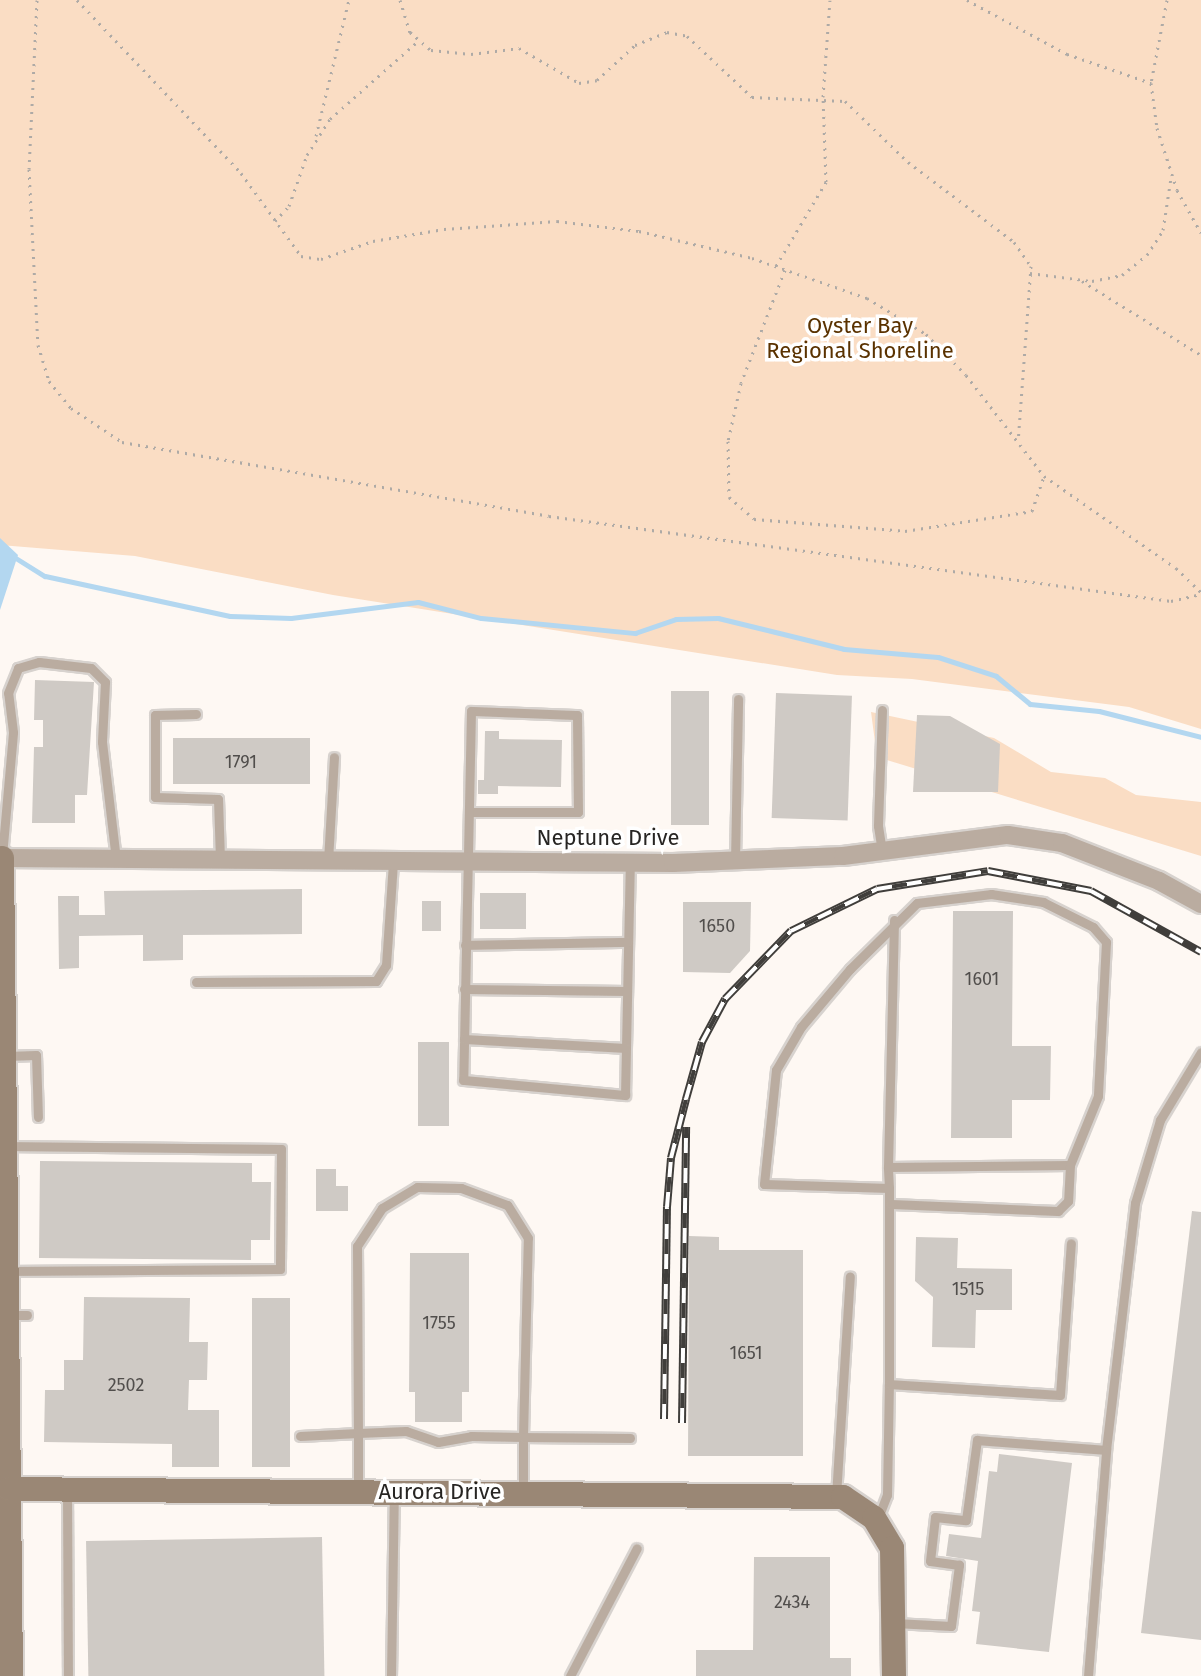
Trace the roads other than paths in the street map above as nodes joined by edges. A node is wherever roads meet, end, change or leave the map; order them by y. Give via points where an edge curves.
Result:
1 (738, 699) dead end
2 (882, 710) dead end
3 (196, 714) dead end
4 (334, 757) dead end
5 (473, 812) junction
6 (882, 850) junction
7 (1, 858) edge
8 (116, 859) junction
9 (220, 860) junction
10 (328, 861) junction
11 (393, 861) junction
12 (735, 861) junction
13 (466, 862) junction
14 (630, 863) junction
15 (1201, 904) edge
16 (894, 920) junction
17 (628, 942) junction
18 (465, 945) junction
19 (196, 982) dead end
20 (464, 989) junction
21 (627, 991) junction
22 (464, 1039) junction
23 (626, 1048) junction
24 (1201, 1052) edge
25 (4, 1056) junction
26 (38, 1117) dead end
27 (4, 1146) junction
28 (1070, 1165) junction
29 (888, 1167) junction
30 (889, 1188) junction
31 (890, 1204) junction
32 (1071, 1243) dead end
33 (850, 1276) dead end
34 (9, 1297) edge
35 (889, 1384) junction
36 (358, 1433) junction
37 (300, 1436) dead end
38 (523, 1437) junction
39 (630, 1438) dead end
40 (1106, 1450) junction
41 (67, 1487) junction
42 (4, 1489) edge
43 (358, 1491) junction
44 (394, 1492) junction
45 (523, 1492) junction
46 (836, 1496) junction
47 (875, 1519) junction
48 (637, 1548) dead end
49 (895, 1623) junction
50 (11, 1676) edge
51 (68, 1676) edge
52 (391, 1676) edge
53 (570, 1676) edge
54 (894, 1676) edge
55 (1088, 1676) edge

1 - 12 lane
2 - 6 lane
3 - 9 lane via 155,715 155,797 218,799
4 - 10 lane
5 - 5 lane via 471,711 577,715 578,812
5 - 13 lane
6 - 12 street, Neptune Drive
6 - 15 street, Neptune Drive via 1008,835 1062,843 1159,881
7 - 8 street, Neptune Drive
7 - 8 lane via 13,732 8,693 18,668 39,662 91,668 105,682 102,742
7 - 25 street
8 - 9 street, Neptune Drive
9 - 10 street, Neptune Drive
10 - 11 street, Neptune Drive
11 - 13 street, Neptune Drive
11 - 19 lane via 386,965 376,981
12 - 14 street, Neptune Drive
13 - 14 street, Neptune Drive
13 - 18 lane
14 - 17 lane
16 - 28 lane via 917,903 991,894 1043,902 1093,927 1106,942 1098,1096
16 - 29 lane
16 - 30 lane via 801,1027 776,1070 762,1178 764,1184
17 - 18 lane
17 - 21 lane
18 - 20 lane
20 - 21 lane
20 - 22 lane
21 - 23 lane
22 - 23 lane
22 - 23 lane via 463,1080 625,1095
24 - 40 lane via 1160,1120 1135,1203
25 - 26 lane via 36,1055
25 - 27 street
27 - 34 street
27 - 34 lane via 281,1149 280,1269
28 - 29 lane
28 - 31 lane via 1068,1201 1058,1211
29 - 30 lane
30 - 31 lane
31 - 35 lane
32 - 35 lane via 1060,1395
33 - 46 lane
34 - 42 street
35 - 47 lane via 887,1495
36 - 37 lane
36 - 38 lane via 406,1431 438,1442 471,1436
36 - 38 lane via 357,1246 382,1208 417,1187 461,1188 507,1205 528,1238
36 - 43 lane
38 - 39 lane
38 - 45 lane
40 - 49 lane via 977,1440 966,1520 935,1517 930,1561 959,1565 951,1626
40 - 55 lane
41 - 42 street, Aurora Drive
41 - 43 street, Aurora Drive
41 - 51 lane
42 - 50 street
43 - 44 street, Aurora Drive
44 - 45 street, Aurora Drive
44 - 52 lane
45 - 46 street, Aurora Drive
46 - 47 street, Aurora Drive via 858,1504
47 - 49 street via 892,1548
48 - 53 lane
49 - 54 street

